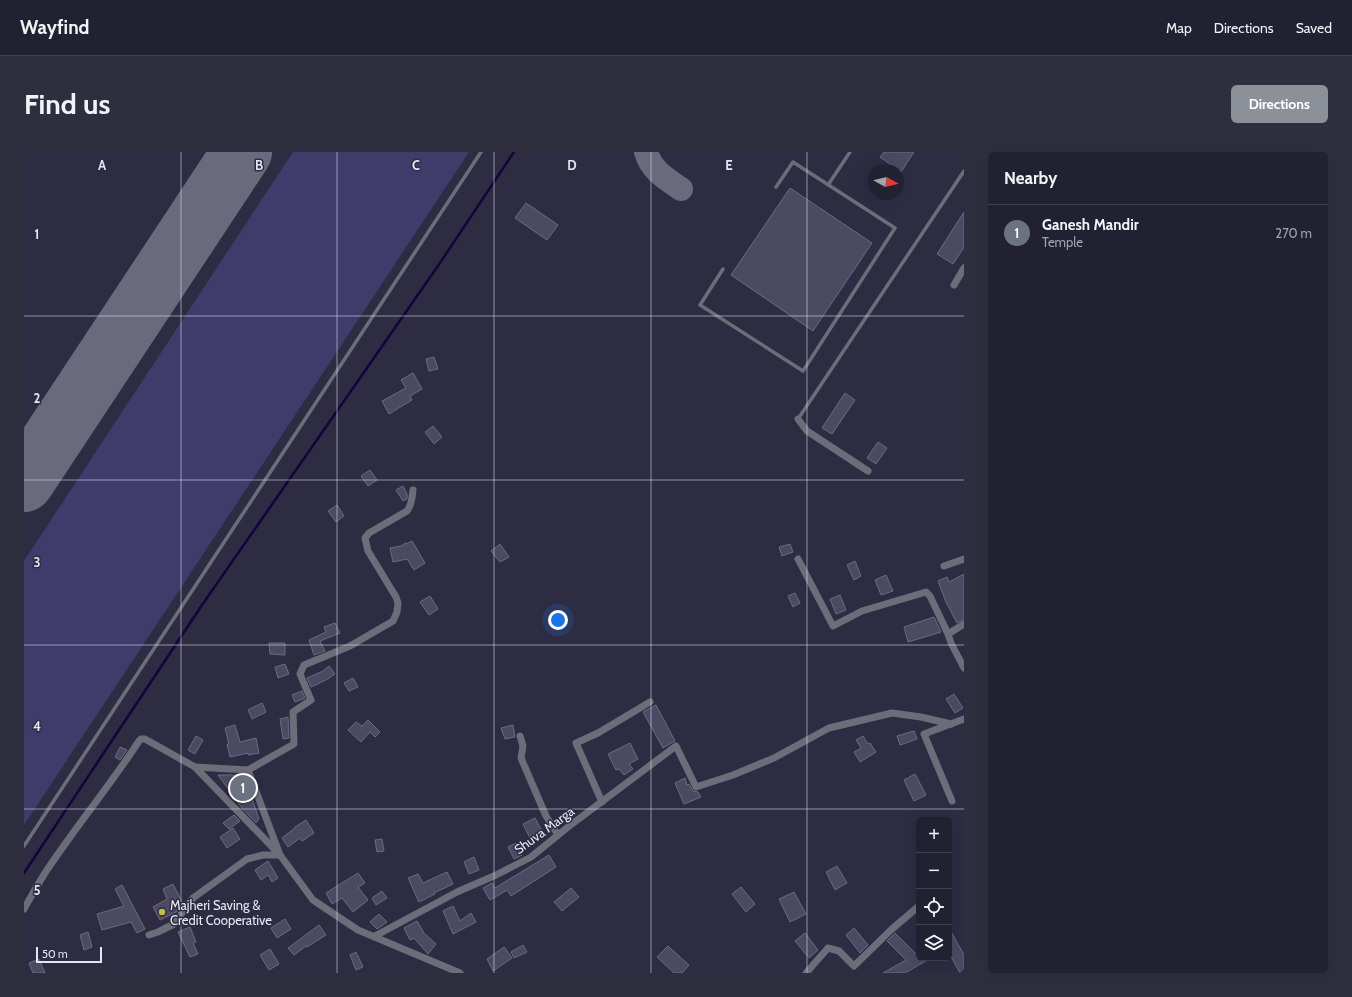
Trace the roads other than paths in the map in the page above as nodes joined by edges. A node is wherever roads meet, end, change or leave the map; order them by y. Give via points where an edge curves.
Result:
1 (481, 152) edge
2 (850, 152) edge
3 (964, 171) edge
4 (828, 185) junction
5 (776, 188) dead end
6 (964, 268) edge
7 (723, 269) dead end
8 (954, 286) dead end
9 (798, 419) joint
10 (868, 471) dead end
11 (413, 490) dead end
12 (964, 559) edge
13 (798, 560) dead end
14 (944, 566) dead end
15 (964, 624) edge
16 (948, 634) junction
17 (964, 668) edge
18 (650, 702) dead end
19 (964, 719) edge
20 (951, 724) junction
21 (520, 736) dead end
22 (195, 767) junction
23 (248, 770) junction
24 (952, 801) dead end
25 (602, 802) junction
26 (558, 835) junction
27 (24, 846) edge
28 (280, 855) junction
29 (24, 909) edge
30 (916, 909) edge
31 (149, 935) dead end
32 (375, 936) junction
33 (460, 973) edge
34 (806, 973) edge

1 - 27 lane
2 - 4 lane
3 - 9 lane
4 - 5 lane via 793,162
4 - 7 lane via 895,228 803,371 700,305
6 - 8 street
9 - 10 street via 807,431
11 - 23 street via 408,511 369,533 365,538 368,551 396,597 397,612 393,621 350,646 304,665 300,674 311,700 293,712 294,744
12 - 14 street
13 - 16 street via 833,626 862,611 926,592
15 - 16 street
16 - 17 street
18 - 25 street via 576,743
19 - 20 street
20 - 24 street via 924,734
20 - 25 street, Shuva Marga via 892,713 829,728 774,758 696,787 676,746
21 - 26 street via 523,746 521,758 546,816
22 - 23 street
22 - 28 street
22 - 29 street via 141,739 49,867
23 - 28 street
25 - 26 street, Shuva Marga
26 - 32 street, Shuva Marga via 532,857 457,892
28 - 31 street via 263,855 247,860 193,898 174,924
28 - 32 street via 313,900 358,930
30 - 34 street via 854,966 839,951 828,948
32 - 33 street

